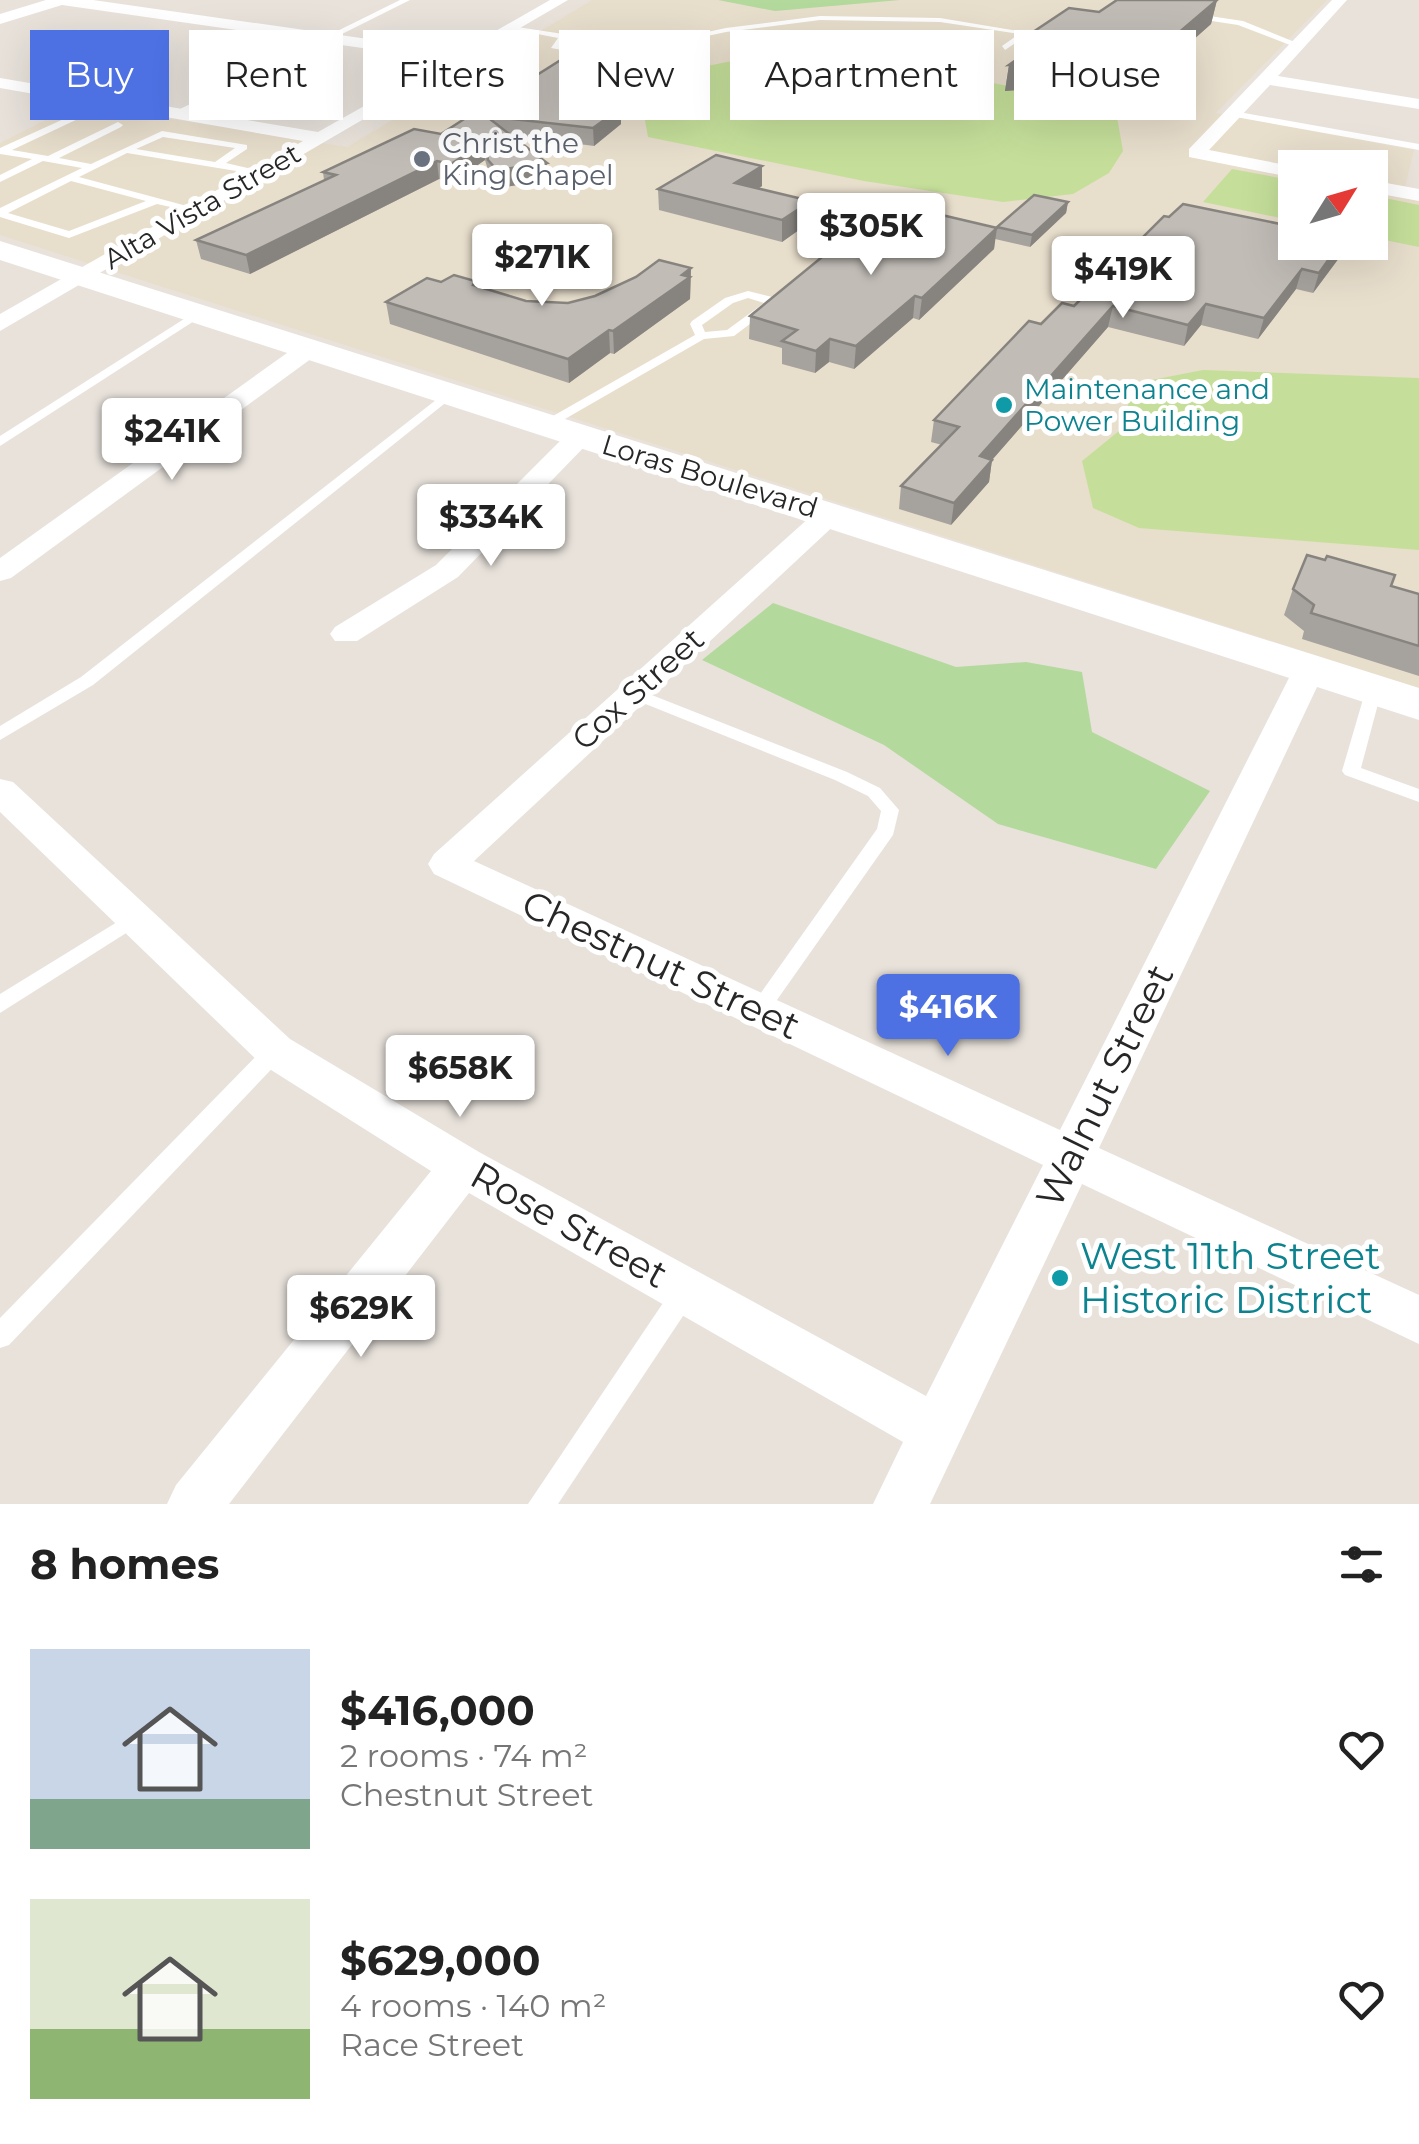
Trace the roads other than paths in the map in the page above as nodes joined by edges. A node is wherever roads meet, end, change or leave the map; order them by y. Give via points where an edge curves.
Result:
1 (406, 0) edge
2 (561, 0) edge
3 (1340, 0) edge
4 (56, 1) edge
5 (1184, 14) edge
6 (0, 19) edge
7 (511, 28) junction
8 (270, 30) edge
9 (507, 30) edge
10 (343, 31) edge
11 (710, 33) edge
12 (559, 35) edge
13 (1298, 45) junction
14 (1005, 48) dead end
15 (1267, 78) junction
16 (0, 83) edge
17 (1419, 104) edge
18 (189, 108) edge
19 (363, 112) edge
20 (176, 114) junction
21 (1233, 114) junction
22 (69, 120) edge
23 (118, 125) dead end
24 (319, 138) junction
25 (1419, 147) edge
26 (126, 150) junction
27 (1, 151) edge
28 (46, 159) junction
29 (218, 165) junction
30 (94, 167) junction
31 (1278, 169) edge
32 (260, 172) junction
33 (72, 178) junction
34 (0, 180) edge
35 (1388, 190) edge
36 (1419, 196) edge
37 (156, 201) junction
38 (194, 211) junction
39 (0, 250) edge
40 (80, 277) junction
41 (199, 314) junction
42 (0, 324) edge
43 (702, 336) junction
44 (310, 348) junction
45 (450, 393) junction
46 (546, 424) junction
47 (581, 435) junction
48 (0, 442) edge
49 (830, 514) junction
50 (0, 572) edge
51 (346, 634) dead end
52 (1310, 668) junction
53 (1374, 689) junction
54 (634, 693) junction
55 (1419, 704) edge
56 (0, 734) edge
57 (1419, 796) edge
58 (7, 807) edge
59 (447, 864) joint
60 (135, 918) junction
61 (0, 1006) edge
62 (758, 1011) junction
63 (276, 1051) junction
64 (1069, 1157) junction
65 (463, 1166) junction
66 (686, 1290) junction
67 (1419, 1320) edge
68 (0, 1336) edge
69 (936, 1431) junction
70 (195, 1504) edge
71 (542, 1504) edge
72 (901, 1504) edge

1 - 10 lane
2 - 7 street, Alta Vista Street
3 - 13 street
4 - 6 street
4 - 8 street
5 - 13 lane via 1240,23
7 - 9 street, Alta Vista Street
7 - 12 lane
11 - 14 lane via 886,16 1026,34
13 - 15 street
15 - 17 street
15 - 21 street
16 - 20 street
18 - 20 lane
19 - 24 street, Alta Vista Street
20 - 24 street
21 - 25 lane
21 - 31 street via 1196,153
22 - 27 lane
23 - 28 lane
24 - 32 street, Alta Vista Street
26 - 29 lane
26 - 29 lane via 162,134 244,147
26 - 30 lane
27 - 28 lane
28 - 30 lane
28 - 34 lane
29 - 32 lane
30 - 33 lane
32 - 38 street, Alta Vista Street
33 - 37 lane
33 - 37 lane via 3,215 70,235
35 - 36 street
37 - 38 lane
38 - 40 street, Alta Vista Street
39 - 40 main road, Loras Boulevard
40 - 41 main road, Loras Boulevard
40 - 42 street, Alta Vista Street
41 - 44 main road, Loras Boulevard
41 - 48 lane
43 - 43 lane via 696,324 737,296 768,298 770,304 730,334
43 - 46 lane
44 - 45 main road, Loras Boulevard
44 - 50 street
45 - 46 main road, Loras Boulevard
45 - 56 lane via 87,681
46 - 47 main road, Loras Boulevard
47 - 49 main road, Loras Boulevard
47 - 51 street via 447,571
49 - 52 main road, Loras Boulevard
49 - 54 street, Cox Street
52 - 53 main road, Loras Boulevard
52 - 64 street, Walnut Street
53 - 55 main road, Loras Boulevard
53 - 57 lane via 1351,771
54 - 59 street, Cox Street
54 - 62 lane via 841,776 874,792 890,810 886,830
58 - 60 street, Rose Street
59 - 62 street, Chestnut Street
60 - 61 lane
60 - 63 street, Rose Street
62 - 64 street, Chestnut Street
63 - 65 street, Rose Street
63 - 68 lane
64 - 67 street, Chestnut Street
64 - 69 street, Walnut Street
65 - 66 street, Rose Street
65 - 70 street
66 - 69 street, Rose Street
66 - 71 lane
69 - 72 street, Walnut Street

